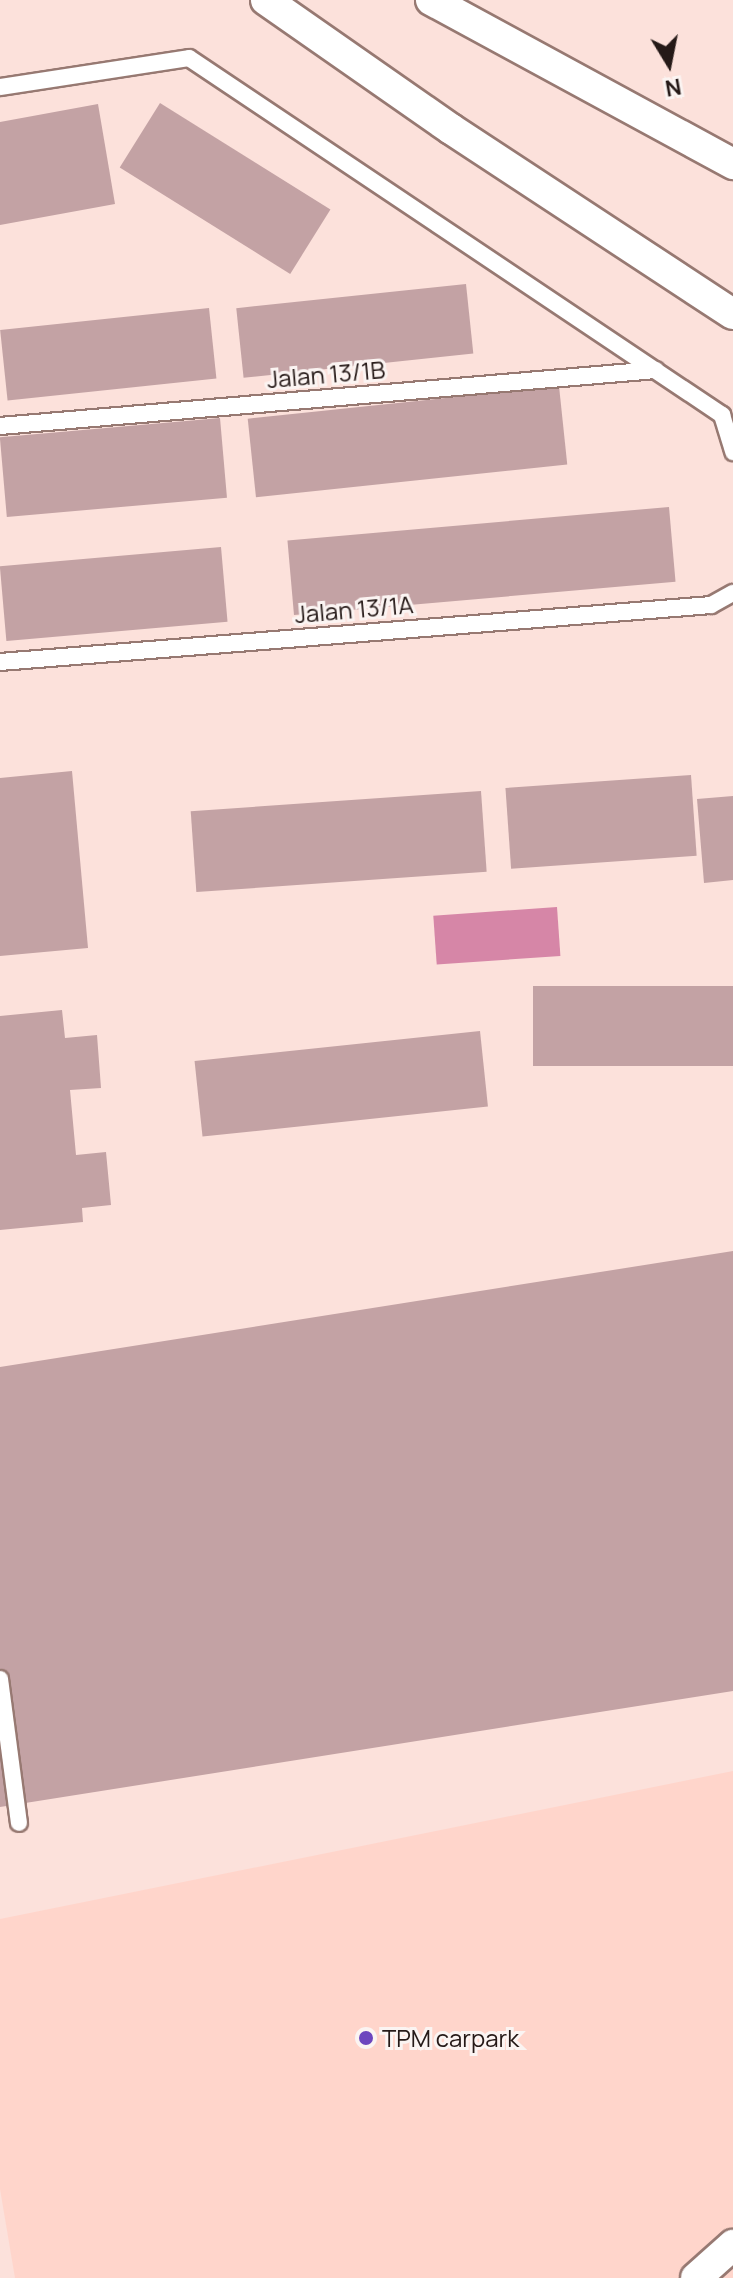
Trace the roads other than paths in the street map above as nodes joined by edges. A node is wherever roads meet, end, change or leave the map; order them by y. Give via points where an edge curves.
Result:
1 (266, 0) edge
2 (431, 0) edge
3 (0, 87) edge
4 (733, 164) edge
5 (733, 314) edge
6 (656, 370) junction
7 (0, 426) edge
8 (733, 452) edge
9 (733, 593) edge
10 (0, 662) edge
11 (0, 1679) edge
12 (19, 1823) dead end
13 (733, 2245) edge
14 (706, 2274) edge

1 - 5 street
2 - 4 street
3 - 6 lane via 189,58
6 - 7 lane, Jalan 13/1B
6 - 8 lane via 722,415
9 - 10 lane, Jalan 13/1A via 711,605
11 - 12 lane
13 - 14 street

